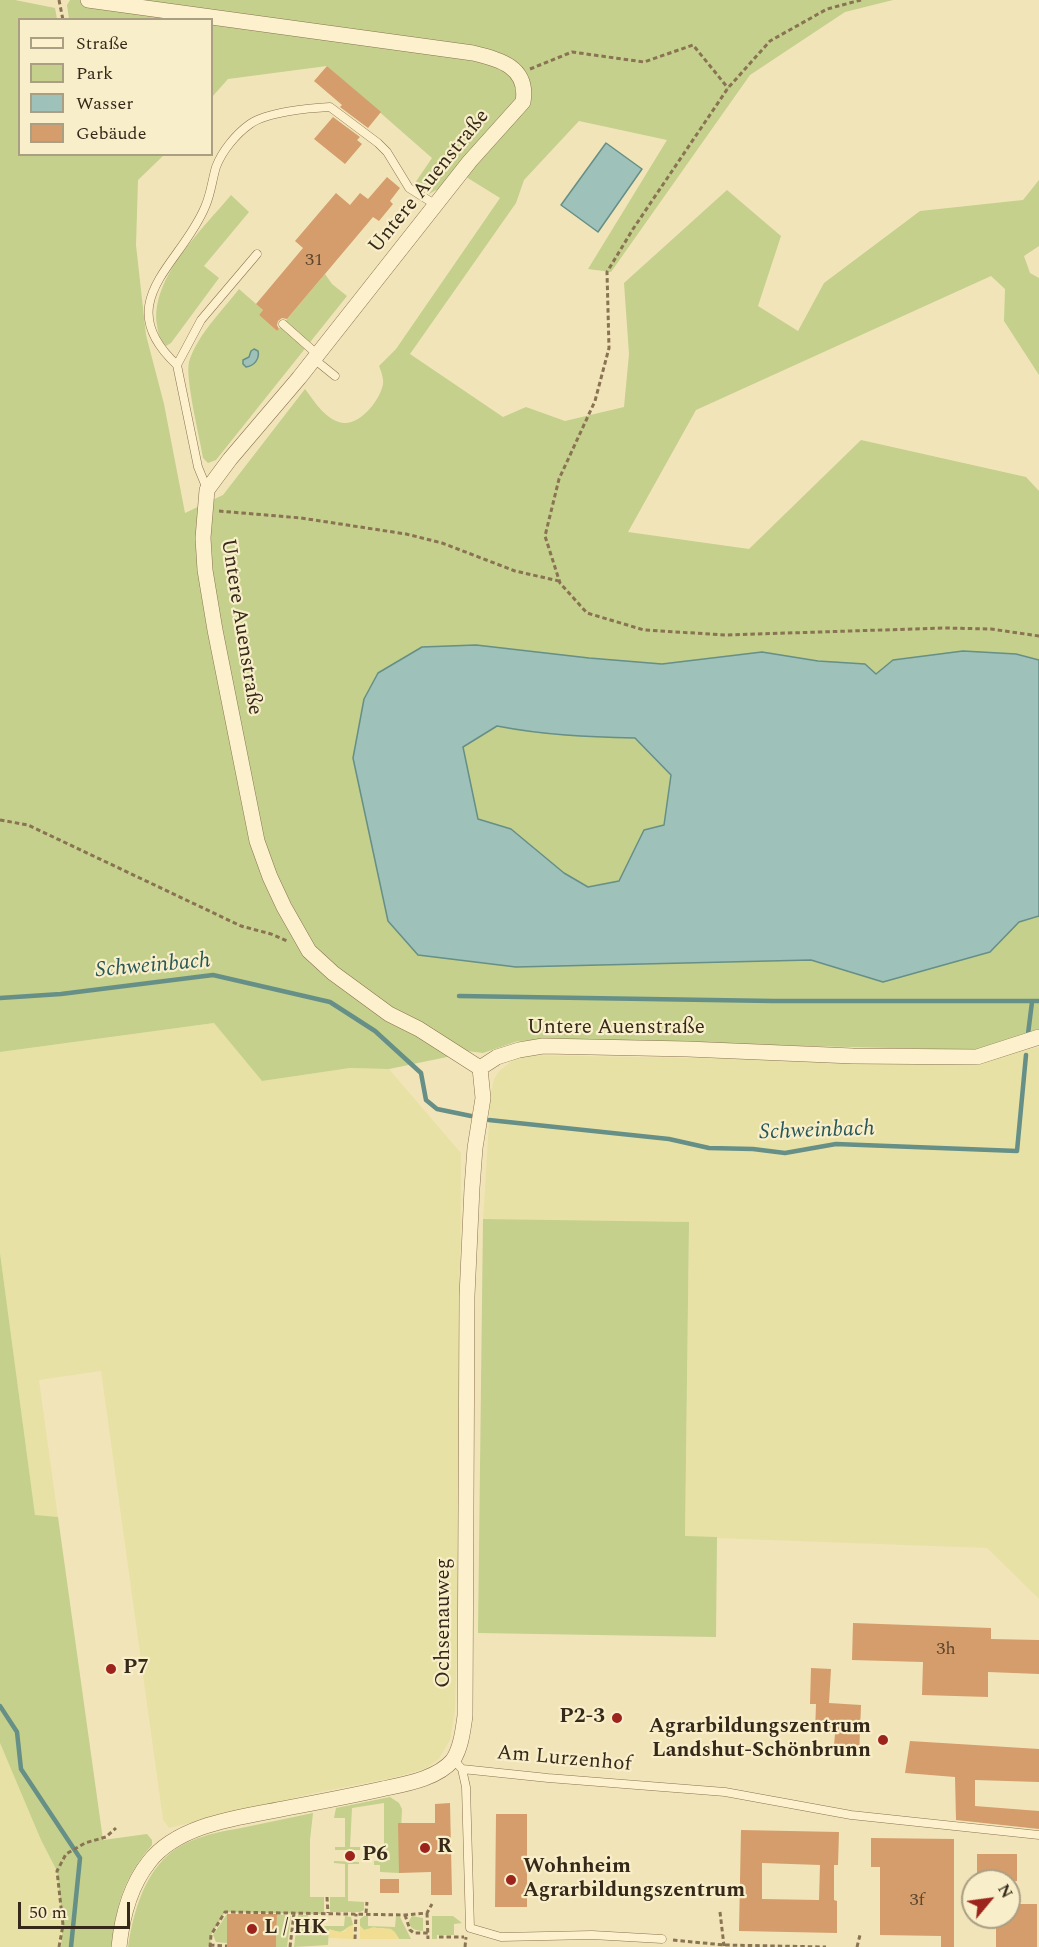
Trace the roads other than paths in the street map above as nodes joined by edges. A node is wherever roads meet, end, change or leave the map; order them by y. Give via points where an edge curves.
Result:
1 (88, 0) edge
2 (436, 205) junction
3 (257, 254) dead end
4 (283, 324) dead end
5 (316, 357) junction
6 (177, 365) junction
7 (334, 376) dead end
8 (207, 490) junction
9 (1038, 1038) edge
10 (480, 1068) junction
11 (457, 1764) junction
12 (1039, 1835) edge
13 (662, 1939) road end
14 (119, 1947) edge

1 - 2 street, Untere Auenstraße via 473,53 511,66 524,94 522,102
2 - 5 street, Untere Auenstraße
2 - 6 lane via 409,188 378,143 330,107 295,110 251,123 233,140 217,165 205,207 155,284 150,303 154,335 162,351
3 - 6 lane via 201,320
4 - 5 lane
5 - 7 lane
5 - 8 street, Untere Auenstraße
6 - 8 lane via 198,467
8 - 10 street, Untere Auenstraße via 205,570 257,841 270,877 309,951 333,973 369,1001
9 - 10 street, Untere Auenstraße via 977,1057 543,1046 497,1057
10 - 11 street, Ochsenauweg via 483,1098 472,1188 467,1296 465,1716
11 - 12 lane, Am Lurzenhof via 548,1778 725,1792 851,1815
11 - 13 lane via 466,1787 470,1928 501,1937 592,1935
11 - 14 street via 405,1784 210,1824 170,1843 150,1861 129,1899

